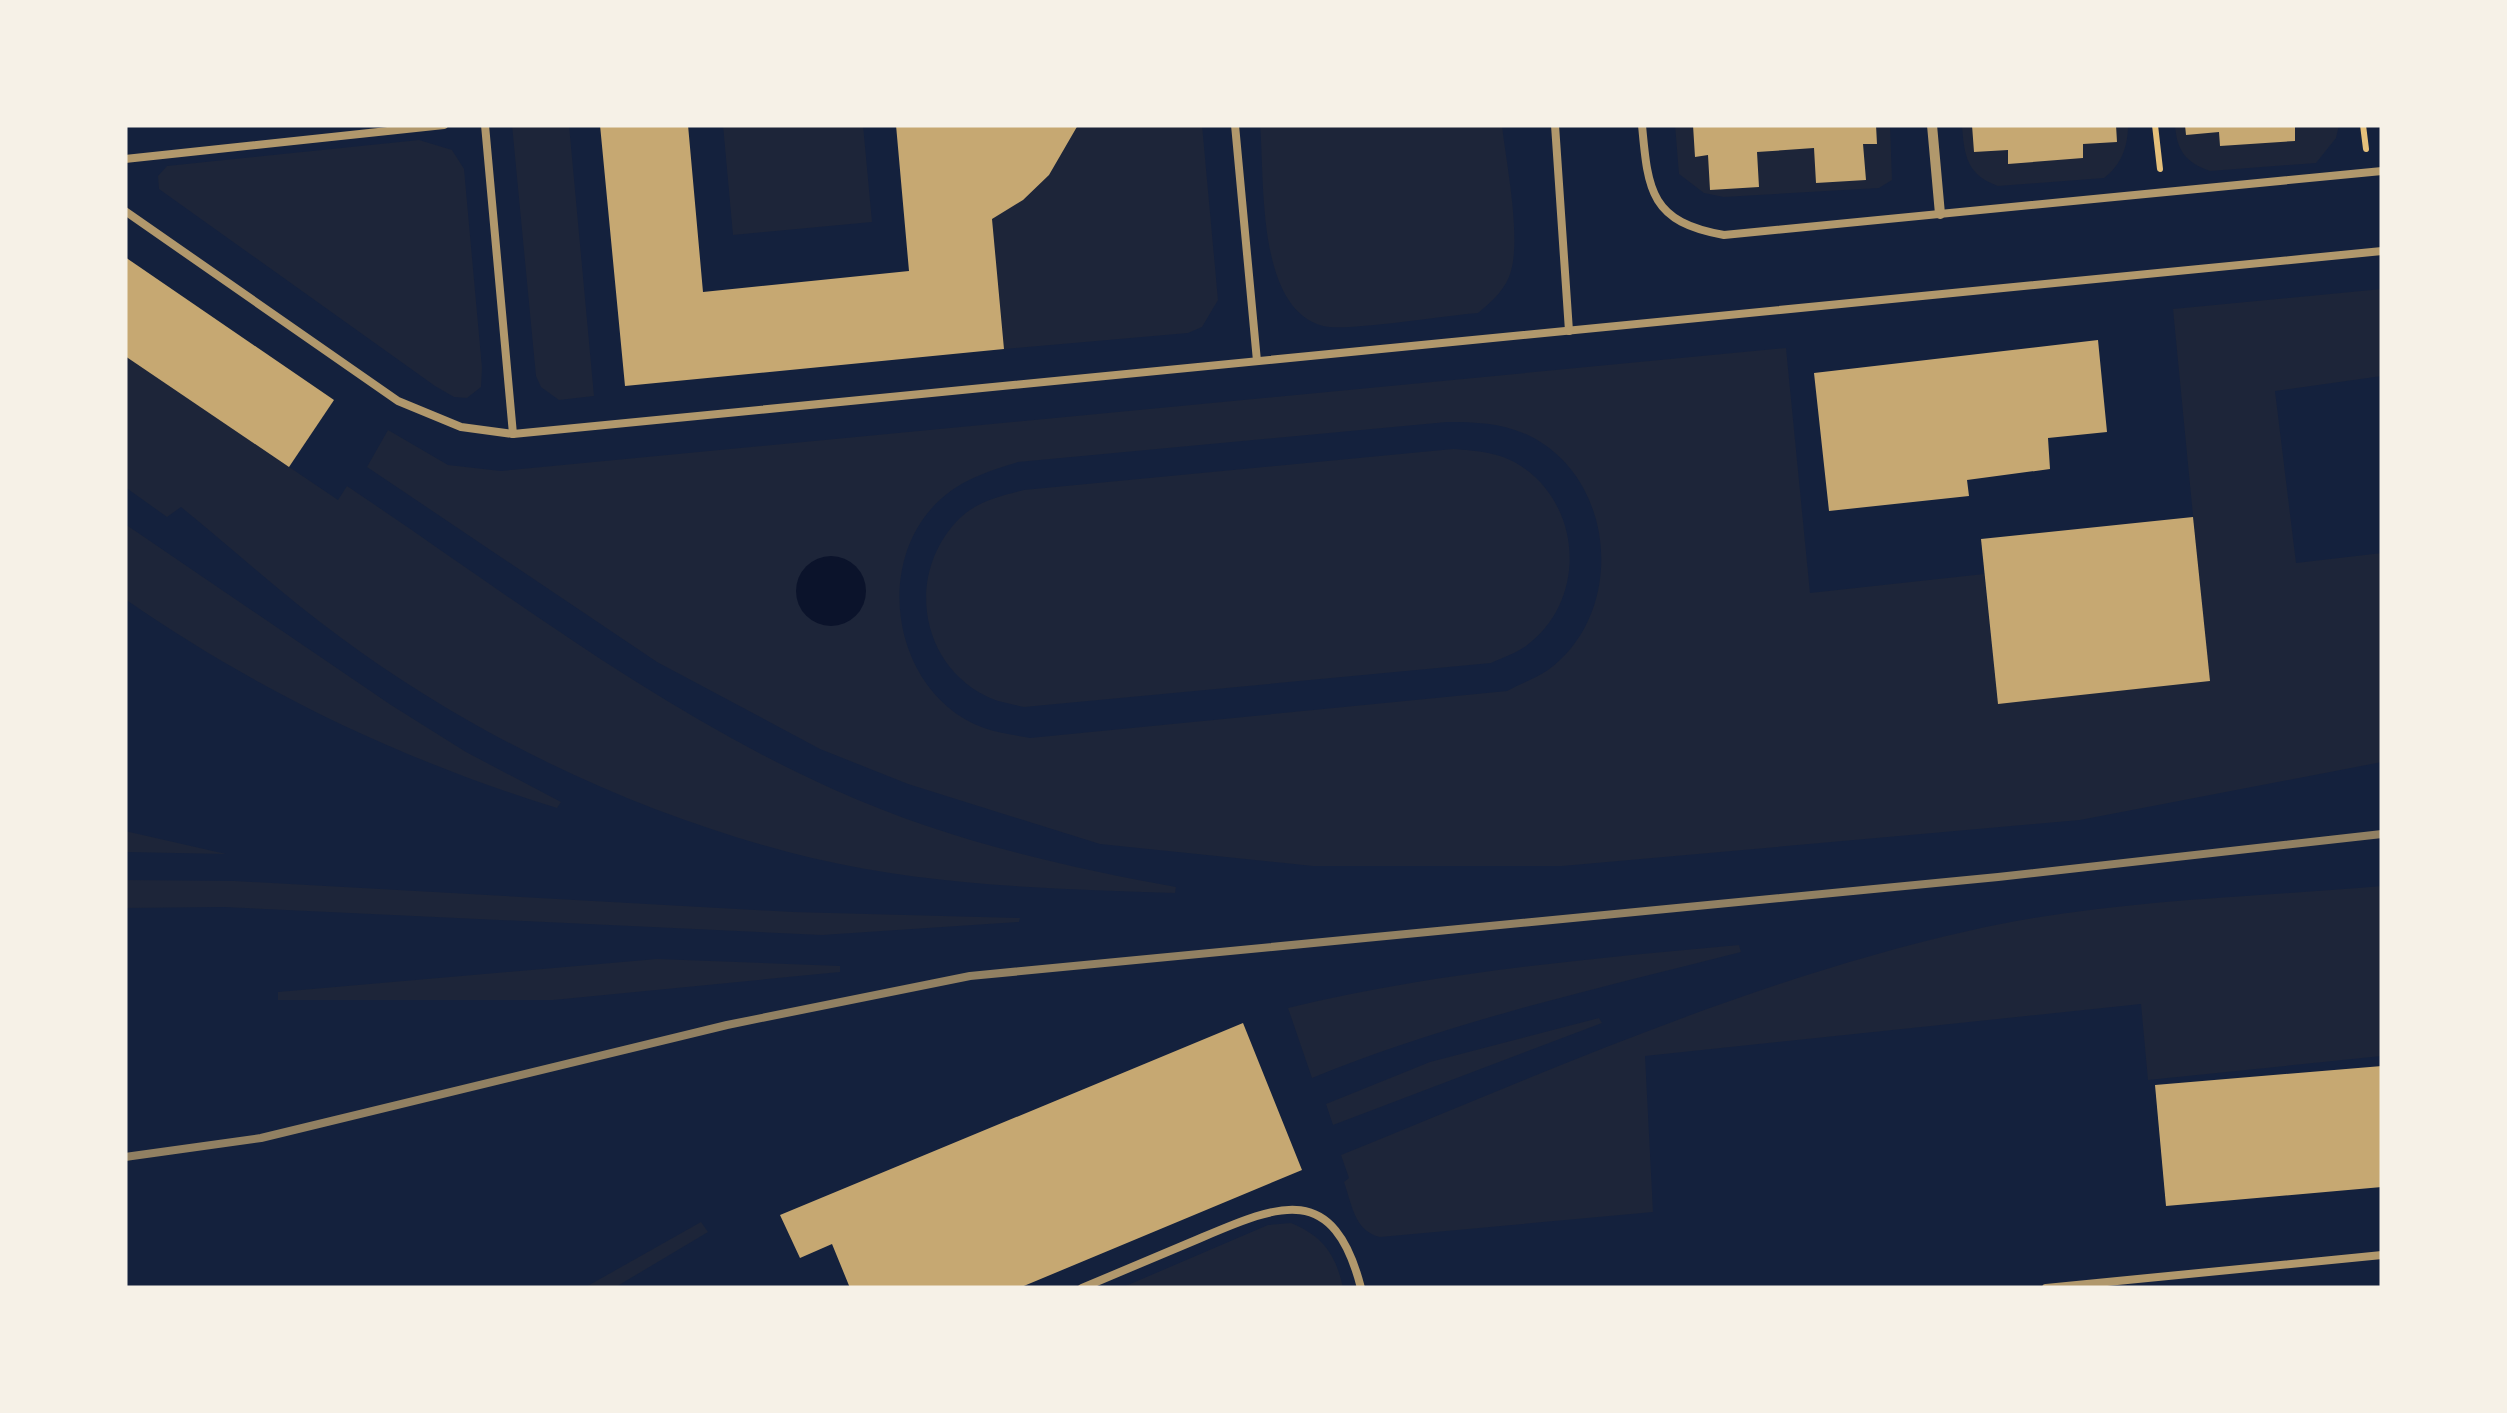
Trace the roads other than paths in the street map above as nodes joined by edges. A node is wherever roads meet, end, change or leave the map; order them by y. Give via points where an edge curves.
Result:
1 (444, 125) edge
2 (485, 125) edge
3 (1235, 125) edge
4 (1555, 125) edge
5 (1642, 125) edge
6 (1932, 125) edge
7 (125, 159) edge
8 (2382, 171) edge
9 (125, 211) edge
10 (1940, 214) junction
11 (2382, 251) edge
12 (1569, 332) junction
13 (1257, 360) junction
14 (513, 434) junction
15 (2382, 1255) edge
16 (1082, 1288) edge
17 (1361, 1288) edge
18 (2046, 1288) edge

1 - 7 lane
2 - 14 lane
3 - 13 lane
4 - 12 lane
5 - 10 lane via 1647,184 1664,212 1692,230 1724,235
6 - 10 street
8 - 10 lane
9 - 14 lane via 398,401 462,427
11 - 12 lane
12 - 13 lane
13 - 14 lane
15 - 18 lane
16 - 17 lane via 1259,1213 1295,1208 1331,1225 1345,1241

